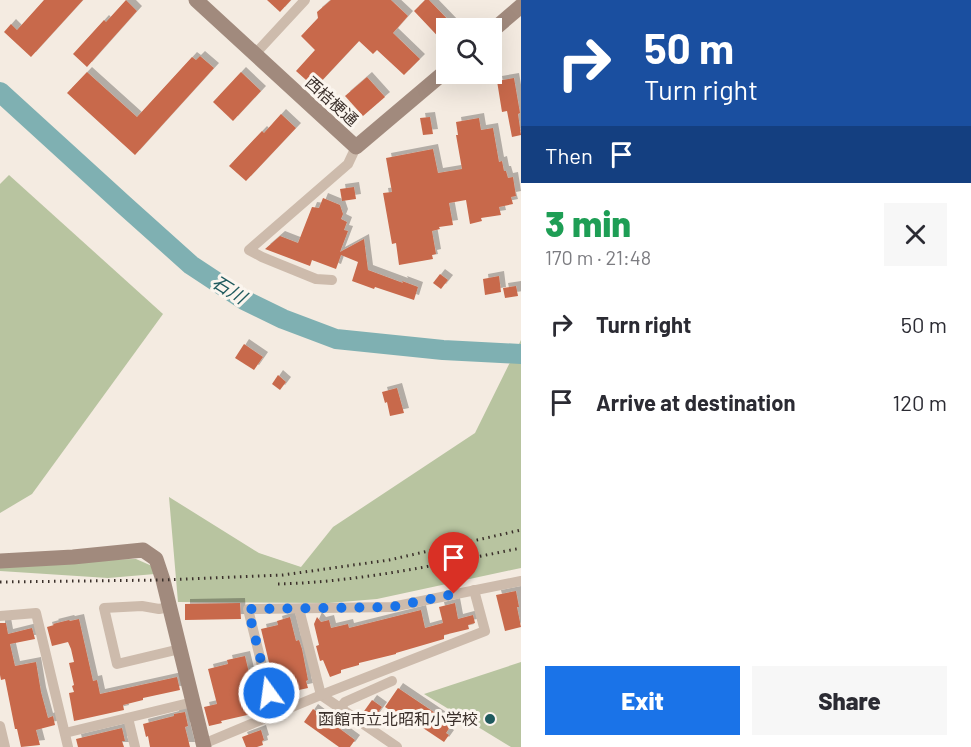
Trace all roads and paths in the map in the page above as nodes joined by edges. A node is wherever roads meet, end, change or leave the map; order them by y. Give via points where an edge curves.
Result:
1 (196, 0) edge
2 (305, 0) edge
3 (521, 6) edge
4 (502, 22) edge
5 (255, 55) junction
6 (436, 79) edge
7 (356, 147) junction
8 (332, 280) dead end
9 (0, 561) edge
10 (521, 581) edge
11 (474, 590) junction
12 (169, 607) junction
13 (299, 609) junction
14 (0, 616) edge
15 (180, 649) junction
16 (392, 681) dead end
17 (321, 695) junction
18 (193, 702) junction
19 (340, 708) junction
20 (274, 714) junction
21 (128, 718) junction
22 (0, 726) edge
23 (65, 733) junction
24 (203, 745) edge
25 (5, 747) edge
26 (68, 747) edge
27 (135, 747) edge
28 (397, 747) edge

1 - 5 street, 西桔梗通
2 - 5 street
3 - 4 street
5 - 7 street, 西桔梗通
6 - 7 street, 西桔梗通
7 - 8 street via 348,164 249,250 316,279
9 - 12 street via 143,550 156,559
10 - 11 street
11 - 13 street via 392,607
11 - 17 street via 484,631
12 - 15 street
12 - 15 street via 104,608 117,664
13 - 17 street
13 - 20 street via 248,609
14 - 23 street via 36,613
15 - 18 street
16 - 19 street via 345,702
17 - 19 street
17 - 20 street
18 - 21 street
18 - 24 street
19 - 28 street
20 - 24 street
21 - 23 street
21 - 27 street
22 - 25 street
23 - 26 street

